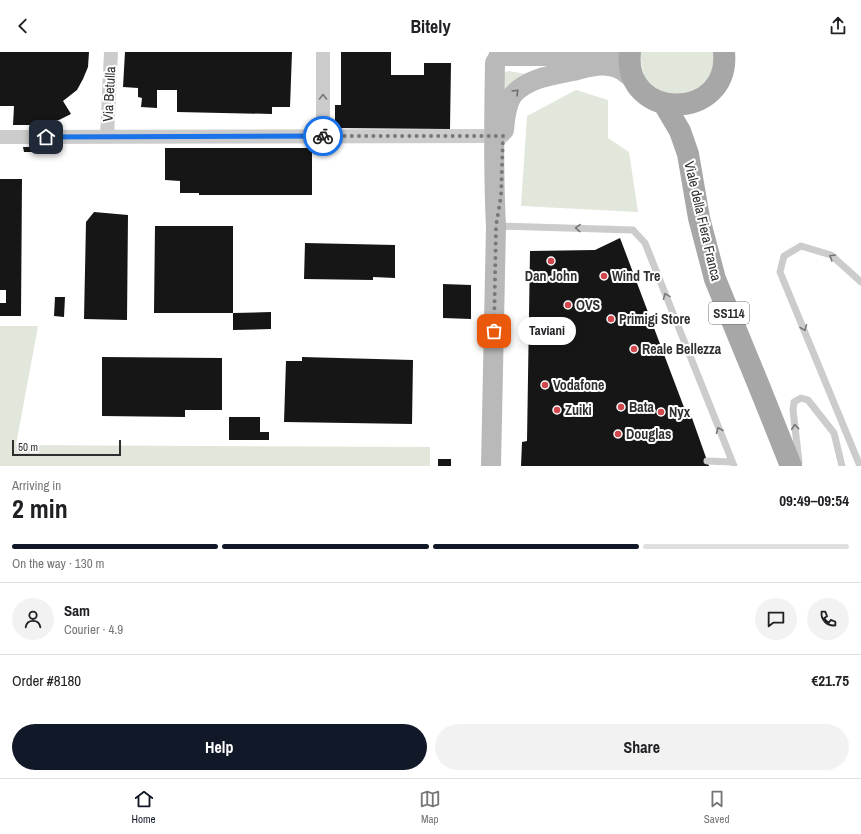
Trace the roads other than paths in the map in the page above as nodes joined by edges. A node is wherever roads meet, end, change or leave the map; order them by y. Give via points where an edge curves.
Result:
1 (111, 52) edge
2 (323, 52) edge
3 (613, 52) edge
4 (630, 52) edge
5 (724, 52) edge
6 (499, 54) edge
7 (566, 60) edge
8 (635, 81) junction
9 (701, 99) junction
10 (664, 104) junction
11 (323, 136) junction
12 (498, 136) junction
13 (0, 137) edge
14 (107, 137) junction
15 (688, 154) junction
16 (496, 226) junction
17 (861, 282) edge
18 (707, 461) dead end
19 (733, 464) edge
20 (491, 466) edge
21 (790, 466) edge
22 (799, 466) edge
23 (842, 466) edge
24 (860, 466) edge

1 - 14 street, Via Betulla
11 -> 2 street
3 - 7 main road
4 - 8 main road via 630,68
5 - 9 main road via 719,80
6 - 7 main road via 512,66
6 - 12 main road via 495,63
7 - 8 main road via 593,66 611,66 624,71
12 -> 7 main road via 512,96 518,89
8 - 10 main road via 647,95
9 - 10 main road via 689,104
9 - 15 main road via 694,111
10 - 15 main road via 680,131
11 - 12 street
11 - 14 street
12 - 16 main road via 494,196
13 - 14 street
15 - 21 main road, Viale della Fiera Franca / SS114 via 699,218 715,279
19 -> 16 lane via 645,243 633,230
16 - 20 main road
17 -> 24 lane via 832,255 801,246 784,256 780,272
18 - 19 lane
22 -> 23 lane via 793,410 794,402 801,398 808,400 834,433

